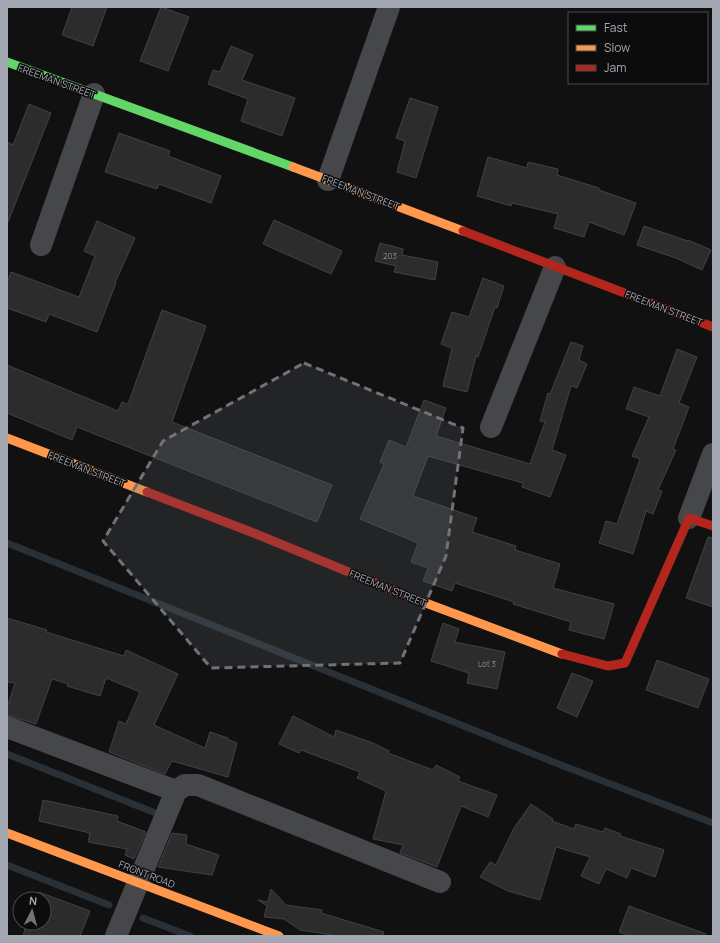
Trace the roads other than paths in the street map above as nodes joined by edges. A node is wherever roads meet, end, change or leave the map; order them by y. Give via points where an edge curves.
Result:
1 (389, 7) edge
2 (7, 62) edge
3 (94, 94) junction
4 (328, 180) junction
5 (41, 245) dead end
6 (555, 267) junction
7 (713, 326) edge
8 (491, 427) dead end
9 (7, 438) edge
10 (713, 454) edge
11 (689, 518) junction
12 (713, 526) edge
13 (7, 727) edge
14 (176, 791) junction
15 (7, 834) edge
16 (137, 882) junction
17 (440, 882) dead end
18 (116, 936) edge
19 (280, 936) edge

1 - 4 street
2 - 3 street, FREEMAN STREET
3 - 4 street, FREEMAN STREET
3 - 5 street
4 - 6 street, FREEMAN STREET
6 - 7 street, FREEMAN STREET
6 - 8 street
9 - 11 street, FREEMAN STREET via 251,532 400,594 558,653 608,666 625,663
10 - 11 street, FREEMAN STREET
11 - 12 street
13 - 14 street
14 - 16 street
14 - 17 street via 185,785 198,785
15 - 16 street, FRONT ROAD
16 - 18 street
16 - 19 street, FRONT ROAD

